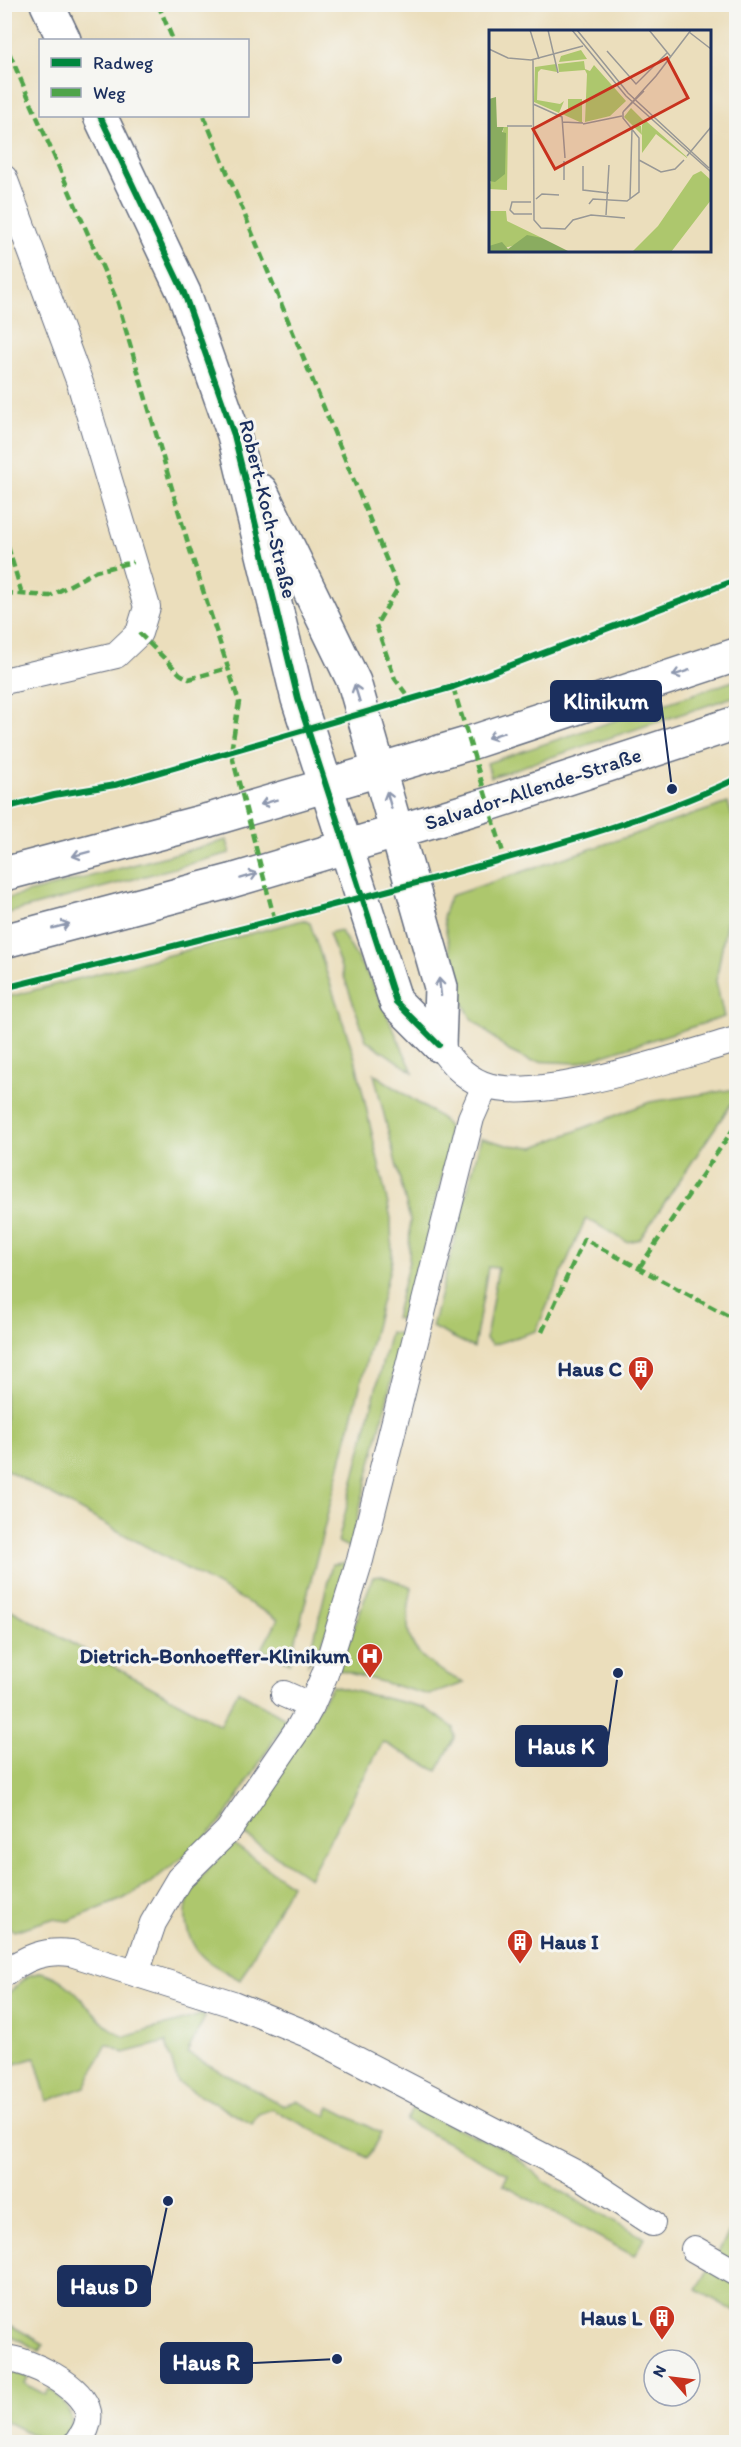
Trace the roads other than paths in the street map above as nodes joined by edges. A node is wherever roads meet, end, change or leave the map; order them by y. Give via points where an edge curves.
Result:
1 (47, 4) edge
2 (64, 39) edge
3 (100, 117) edge
4 (4, 178) edge
5 (234, 435) junction
6 (736, 655) edge
7 (4, 681) edge
8 (736, 723) edge
9 (380, 769) junction
10 (325, 785) junction
11 (398, 831) junction
12 (345, 847) junction
13 (4, 874) edge
14 (4, 941) edge
15 (736, 1040) edge
16 (439, 1045) junction
17 (485, 1086) junction
18 (284, 1694) dead end
19 (311, 1706) junction
20 (7, 1967) edge
21 (136, 1973) junction
22 (652, 2223) dead end
23 (694, 2249) dead end
24 (736, 2273) edge
25 (4, 2358) edge
26 (78, 2442) edge

1 - 2 street
3 - 5 street, Robert-Koch-Straße via 184,293
4 - 7 lane via 80,383 147,607 139,633 116,655
9 -> 5 street, Robert-Koch-Straße via 354,682
5 - 10 street, Robert-Koch-Straße via 298,699
6 -> 9 street
8 - 11 street, Salvador-Allende-Straße
9 - 10 street
11 -> 9 street, Salvador-Allende-Straße
10 - 12 street
10 -> 13 street
11 - 12 street, Salvador-Allende-Straße
16 -> 11 street, Salvador-Allende-Straße via 441,987
14 -> 12 street, Salvador-Allende-Straße
12 - 16 street via 396,1002
15 - 17 lane via 578,1084 528,1089
16 - 17 lane via 461,1071
17 - 19 lane via 471,1118 360,1560 325,1674
18 - 19 lane
19 - 21 lane via 228,1831 179,1879 153,1923
20 - 21 lane via 38,1953 53,1951
21 - 22 lane via 233,2004 307,2034 579,2175
23 - 24 lane
25 - 26 lane via 22,2359 80,2395 88,2412 88,2426

